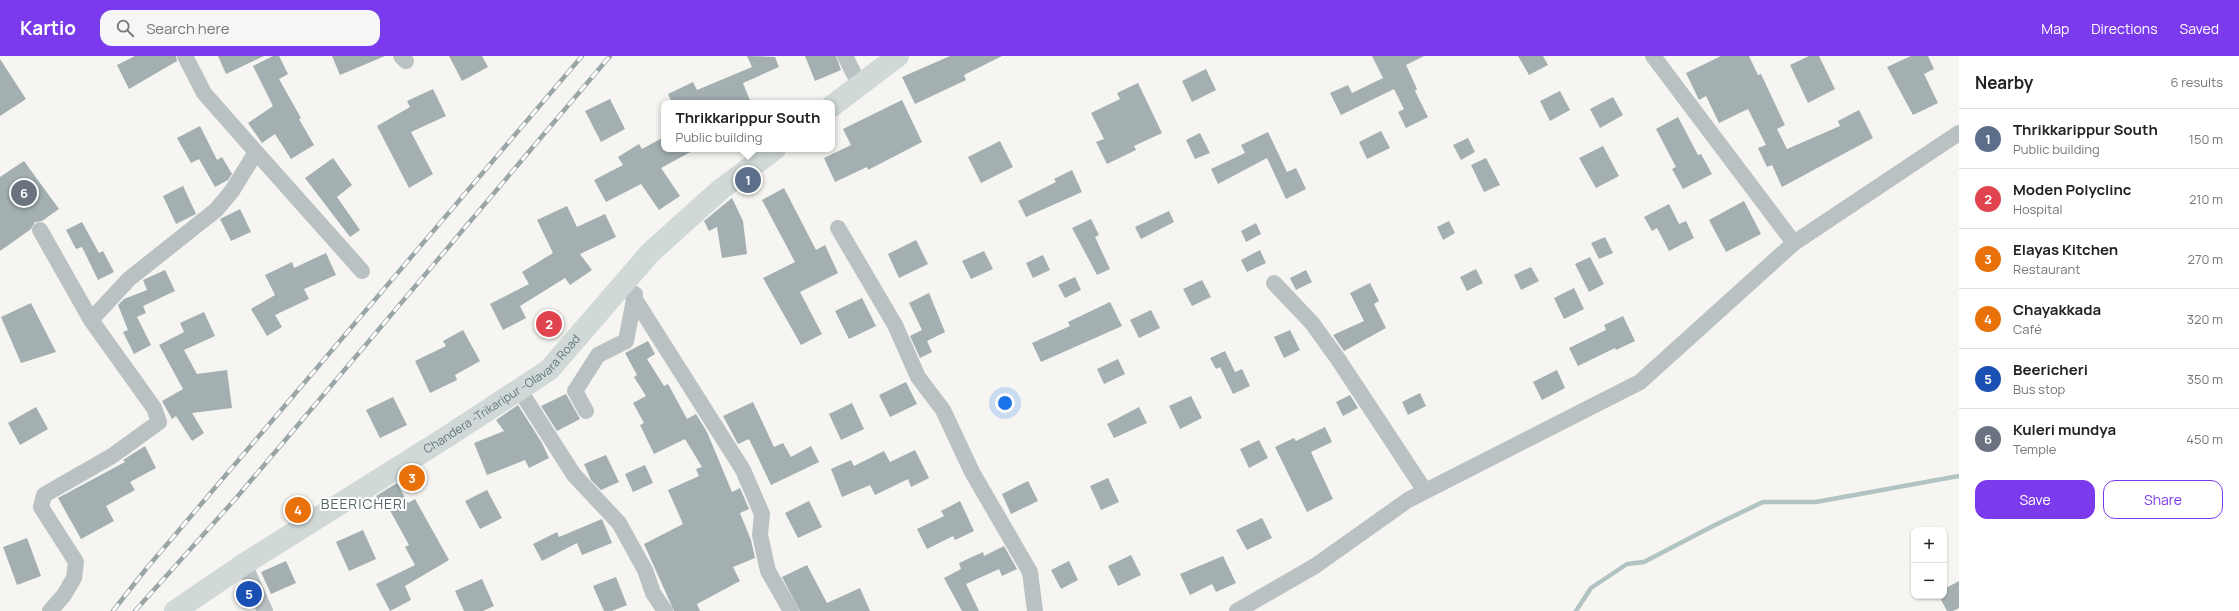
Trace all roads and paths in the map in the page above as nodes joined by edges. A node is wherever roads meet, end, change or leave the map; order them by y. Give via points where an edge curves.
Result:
1 (185, 56) edge
2 (845, 56) edge
3 (898, 56) edge
4 (1653, 56) edge
5 (860, 86) junction
6 (835, 104) edge
7 (1959, 133) edge
8 (256, 152) junction
9 (771, 152) edge
10 (838, 228) dead end
11 (40, 230) dead end
12 (1794, 243) junction
13 (362, 271) dead end
14 (1274, 283) dead end
15 (629, 290) junction
16 (91, 320) junction
17 (519, 389) junction
18 (586, 411) dead end
19 (1425, 491) junction
20 (244, 564) junction
21 (50, 611) edge
22 (175, 611) edge
23 (265, 611) edge
24 (665, 611) edge
25 (791, 611) edge
26 (1035, 611) edge
27 (1237, 611) edge

1 - 8 street via 204,94
2 - 5 street
3 - 5 main road
4 - 12 street
5 - 6 main road
7 - 12 street
8 - 13 street
8 - 16 street via 232,191 216,210 129,279
9 - 15 main road, Chandera -Trikaripur -Olavara Road via 720,190 643,261
10 - 26 street via 895,325 918,377 943,410 972,472 1030,572
11 - 16 street
12 - 19 street via 1640,382
14 - 19 street via 1312,323
15 - 17 main road, Chandera -Trikaripur -Olavara Road via 549,370
15 - 18 street via 626,341 598,355 575,391
15 - 25 street via 743,470 762,514 760,535 768,571
16 - 21 street via 154,408 159,422 112,456 44,495 41,507 76,562 74,578
17 - 20 main road, Chandera -Trikaripur -Olavara Road
17 - 24 street via 574,475 619,523 645,570 653,593
19 - 27 street via 1408,500 1314,566
20 - 22 main road, Chandera -Trikaripur -Olavara Road
20 - 23 street

